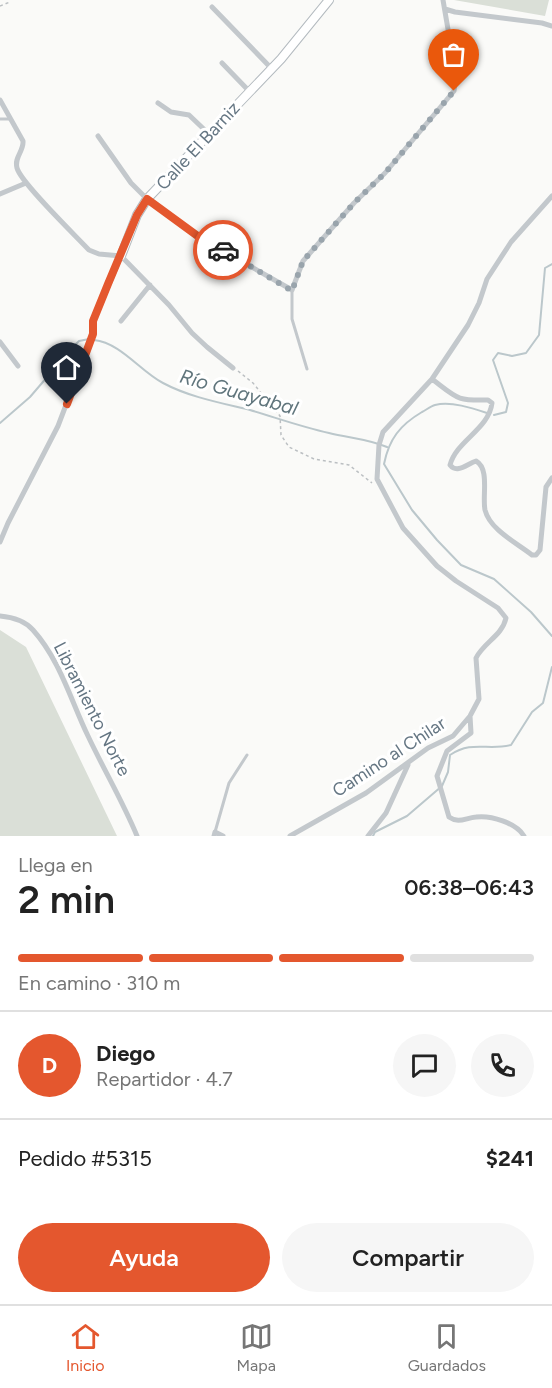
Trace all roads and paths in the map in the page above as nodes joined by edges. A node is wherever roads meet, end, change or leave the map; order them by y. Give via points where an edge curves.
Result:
1 (329, 0) edge
2 (443, 0) edge
3 (10, 2) dead end
4 (0, 6) edge
5 (212, 7) dead end
6 (445, 9) junction
7 (552, 26) edge
8 (222, 63) dead end
9 (272, 69) junction
10 (249, 92) junction
11 (0, 100) edge
12 (158, 103) dead end
13 (0, 119) edge
14 (10, 119) junction
15 (210, 135) junction
16 (98, 136) dead end
17 (26, 183) junction
18 (0, 194) edge
19 (552, 196) edge
20 (147, 199) junction
21 (121, 256) junction
22 (150, 285) junction
23 (292, 291) junction
24 (121, 321) dead end
25 (0, 342) edge
26 (18, 366) dead end
27 (233, 368) joint
28 (307, 369) dead end
29 (432, 379) junction
30 (552, 478) edge
31 (381, 488) junction
32 (0, 542) edge
33 (0, 616) edge
34 (470, 716) junction
35 (471, 729) junction
36 (453, 736) junction
37 (247, 755) dead end
38 (410, 763) junction
39 (215, 834) edge
40 (137, 836) edge
41 (223, 836) edge
42 (290, 836) edge
43 (368, 836) edge
44 (524, 836) edge

1 - 9 street, Calle El Barniz
2 - 6 street
3 - 4 path
5 - 9 street
6 - 7 street
6 - 23 street via 456,76 454,91 303,261
8 - 10 street
9 - 10 street, Calle El Barniz
10 - 15 street, Calle El Barniz
11 - 14 street
12 - 15 street via 171,112 189,116
13 - 14 lane
14 - 17 street via 23,141 24,147 16,160
15 - 20 street, Calle El Barniz
16 - 20 street
17 - 18 street
17 - 21 street via 89,250
19 - 29 street, Camino al Chilar via 511,242 487,279 468,325
20 - 21 street, Calle El Barniz
20 - 23 street via 199,237
21 - 22 street
21 - 32 street, Calle El Barniz via 93,321 93,334 58,426
22 - 24 street
22 - 27 street via 192,333
23 - 28 lane via 291,320
25 - 26 street
27 - 31 path via 253,383 279,416 289,447 314,459 349,465
29 - 30 street via 459,399 492,403 450,465 458,469 476,461 481,464 483,503 491,523 532,555 540,550 546,487
29 - 31 street, Camino al Chilar via 388,426 379,444 377,479
31 - 34 street, Camino al Chilar via 403,528 437,566 498,608 506,618 504,627 476,658 478,699
33 - 40 street, Libramiento Norte via 13,618 32,629 45,647
34 - 35 street
34 - 36 street, Camino al Chilar
35 - 36 street
35 - 44 street via 468,736 447,751 437,776 449,817 454,821 486,817 510,824
36 - 38 street, Camino al Chilar via 428,748
37 - 39 lane via 229,783
38 - 42 street, Camino al Chilar
38 - 43 street via 386,813
39 - 41 street

